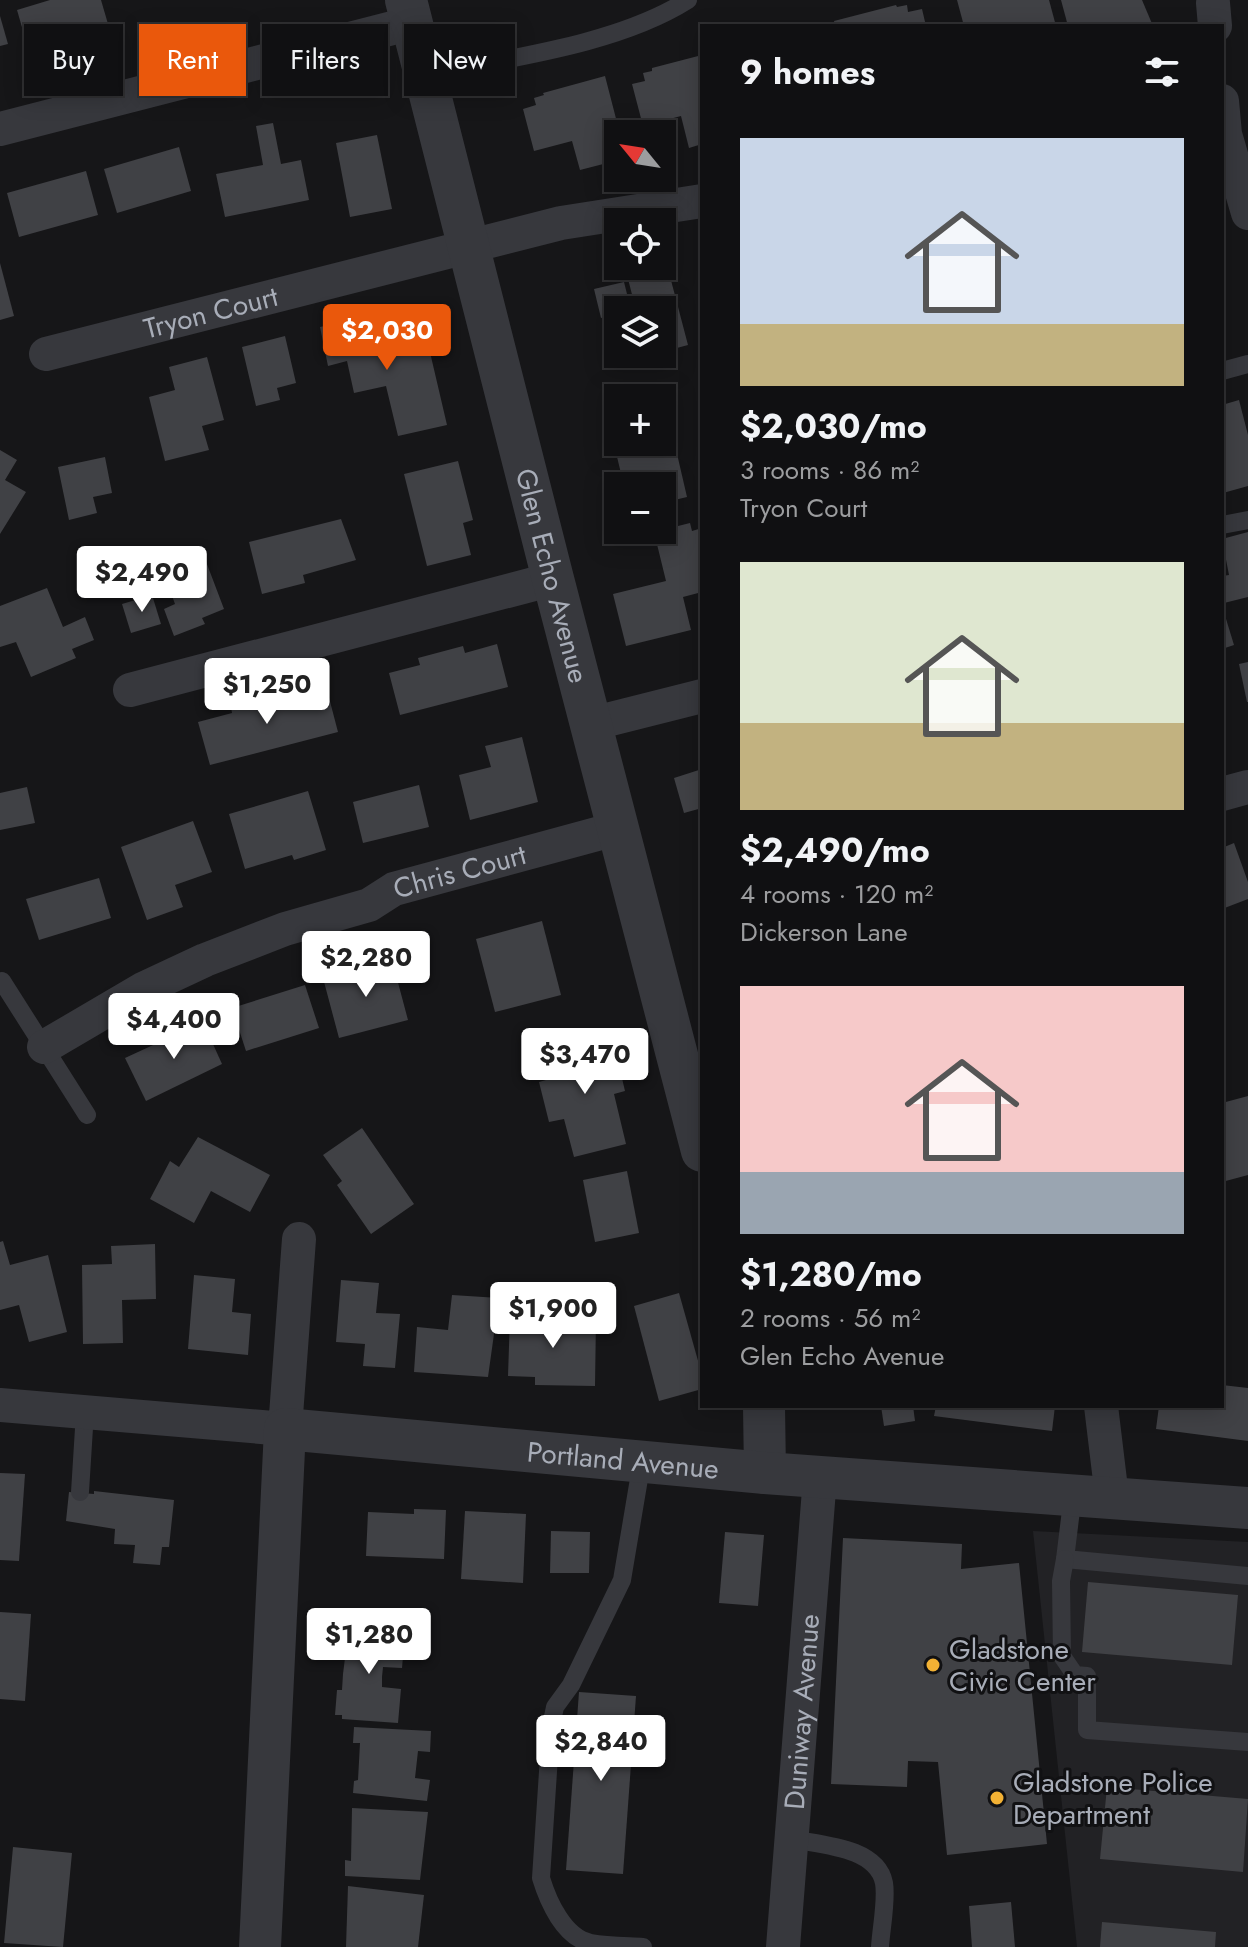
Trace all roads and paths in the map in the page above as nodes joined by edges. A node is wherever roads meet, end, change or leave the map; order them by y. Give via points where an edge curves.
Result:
1 (688, 0) edge
2 (409, 12) edge
3 (515, 56) edge
4 (431, 96) edge
5 (1224, 123) edge
6 (0, 129) edge
7 (700, 201) edge
8 (1248, 213) edge
9 (470, 245) junction
10 (46, 354) dead end
11 (1248, 364) edge
12 (1224, 370) edge
13 (1248, 520) edge
14 (1224, 525) edge
15 (553, 579) junction
16 (130, 690) dead end
17 (700, 697) edge
18 (591, 724) junction
19 (1248, 787) edge
20 (1224, 793) edge
21 (619, 828) junction
22 (2, 981) dead end
23 (44, 1047) junction
24 (689, 1047) edge
25 (87, 1115) dead end
26 (700, 1135) edge
27 (299, 1239) dead end
28 (0, 1405) edge
29 (764, 1408) edge
30 (1101, 1408) edge
31 (85, 1412) junction
32 (285, 1429) junction
33 (642, 1461) junction
34 (765, 1473) junction
35 (820, 1477) junction
36 (80, 1492) dead end
37 (1092, 1496) junction
38 (1248, 1508) edge
39 (1065, 1559) junction
40 (1248, 1576) edge
41 (1248, 1742) edge
42 (792, 1839) junction
43 (260, 1947) edge
44 (643, 1947) edge
45 (783, 1947) edge
46 (880, 1947) edge

1 - 3 lane via 604,37
2 - 6 street
4 - 9 street, Glen Echo Avenue
5 - 8 street
7 - 9 street, Tryon Court via 561,223
9 - 10 street, Tryon Court
9 - 15 street, Glen Echo Avenue
11 - 12 lane
13 - 14 lane
15 - 16 street
15 - 18 street, Glen Echo Avenue
17 - 18 street
18 - 21 street, Glen Echo Avenue
19 - 20 street
21 - 23 street, Chris Court via 394,889 369,905 285,929 143,989
21 - 24 street, Glen Echo Avenue
22 - 23 lane
23 - 25 lane
24 - 26 street, Glen Echo Avenue
27 - 32 street
28 - 31 street, Portland Avenue
29 - 34 street
30 - 37 street
31 - 32 street, Portland Avenue
31 - 36 lane
32 - 33 street, Portland Avenue
32 - 43 street
33 - 34 street, Portland Avenue
33 - 44 lane via 622,1580 555,1707 541,1878 568,1929 587,1943
34 - 35 street, Portland Avenue
35 - 37 street, Portland Avenue
35 - 42 street, Duniway Avenue
37 - 38 street, Portland Avenue
37 - 39 lane
39 - 40 lane
39 - 41 lane via 1062,1656 1075,1675 1087,1676 1087,1730
42 - 45 street, Duniway Avenue
42 - 46 lane via 857,1854 875,1864 884,1884

